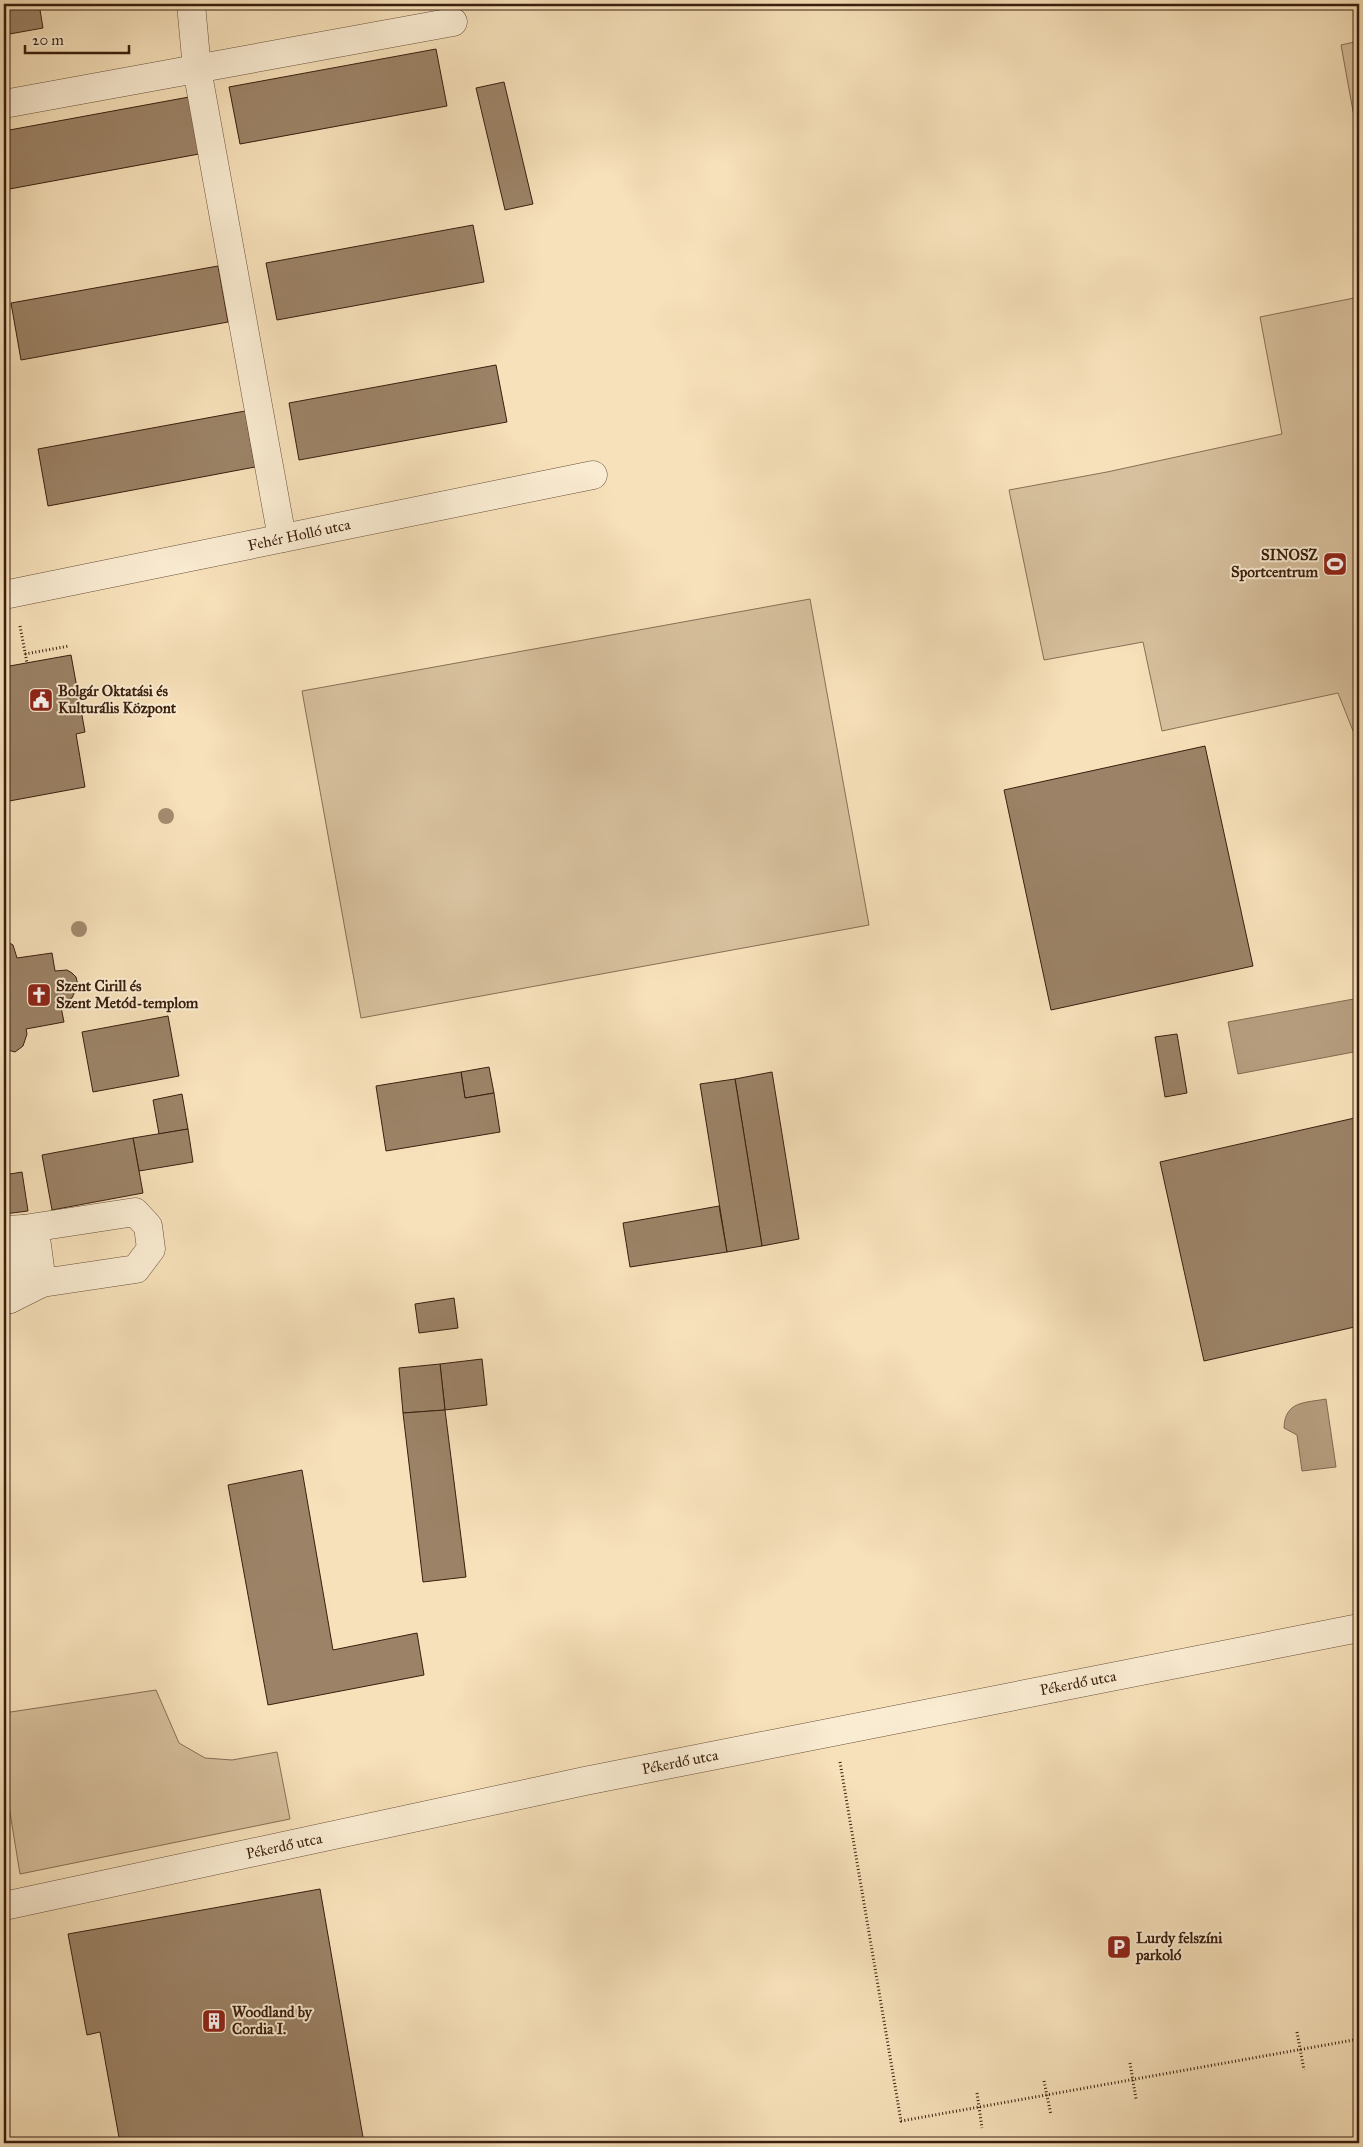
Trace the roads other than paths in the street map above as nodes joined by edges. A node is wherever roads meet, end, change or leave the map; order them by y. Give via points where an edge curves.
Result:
1 (190, 4) edge
2 (453, 22) dead end
3 (197, 69) junction
4 (4, 104) edge
5 (593, 475) dead end
6 (282, 538) junction
7 (4, 595) edge
8 (10, 1232) edge
9 (42, 1283) junction
10 (7, 1299) edge
11 (1359, 1628) edge
12 (4, 1906) edge

1 - 3 street
2 - 3 street
3 - 4 street
3 - 6 street
5 - 6 street, Fehér Holló utca
6 - 7 street, Fehér Holló utca
8 - 9 street via 37,1244
8 - 9 street via 135,1212 148,1226 151,1249 136,1268
8 - 10 street via 14,1278
9 - 10 street
11 - 12 street, Pékerdő utca via 585,1781

